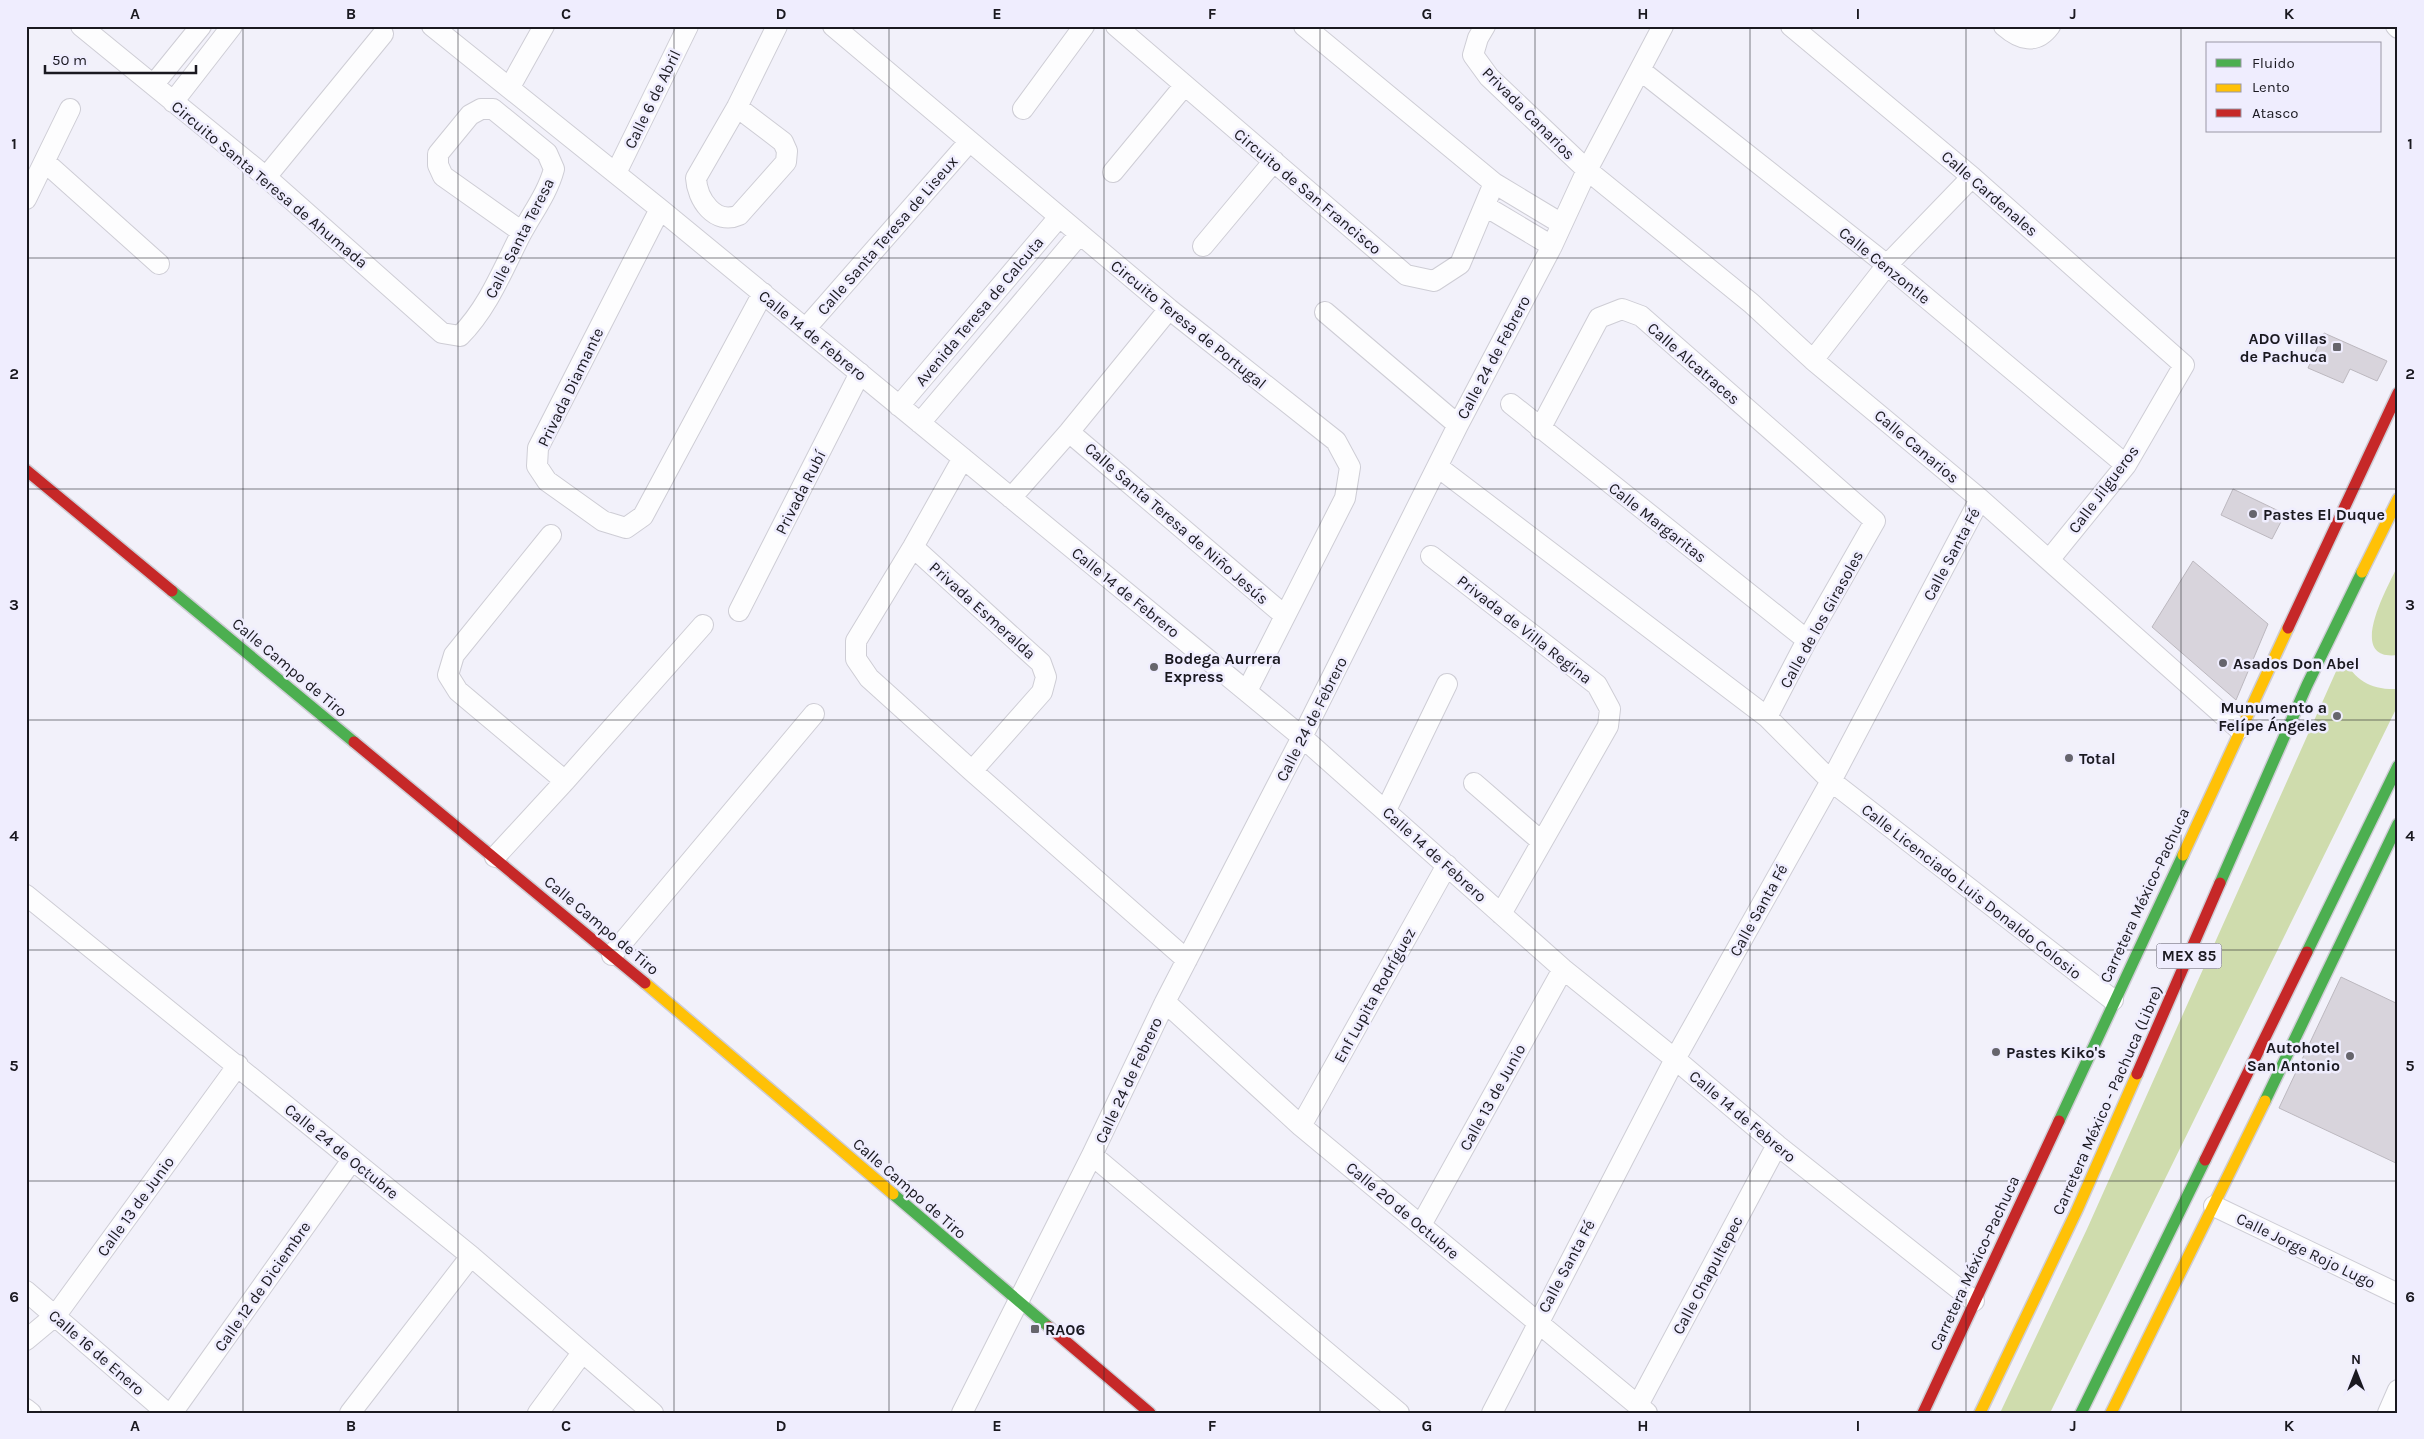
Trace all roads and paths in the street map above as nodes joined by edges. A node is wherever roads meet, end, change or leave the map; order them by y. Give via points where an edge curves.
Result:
1 (81, 26) edge
2 (201, 26) edge
3 (232, 26) edge
4 (432, 26) edge
5 (544, 26) edge
6 (688, 26) edge
7 (777, 26) edge
8 (833, 26) edge
9 (1084, 26) edge
10 (1116, 26) edge
11 (1304, 26) edge
12 (1485, 26) edge
13 (1663, 26) edge
14 (1791, 26) edge
15 (2004, 26) edge
16 (2050, 26) edge
17 (383, 34) dead end
18 (1640, 70) junction
19 (154, 84) junction
20 (1184, 86) junction
21 (510, 87) junction
22 (173, 102) junction
23 (737, 107) junction
24 (70, 109) dead end
25 (1023, 109) dead end
26 (969, 142) junction
27 (1274, 161) junction
28 (45, 162) junction
29 (1587, 170) junction
30 (1113, 172) dead end
31 (616, 173) junction
32 (266, 177) junction
33 (1972, 177) junction
34 (1494, 183) junction
35 (26, 199) edge
36 (1485, 206) junction
37 (660, 209) junction
38 (1059, 217) junction
39 (1562, 224) junction
40 (522, 232) junction
41 (1080, 235) junction
42 (1203, 246) dead end
43 (1552, 246) junction
44 (159, 264) dead end
45 (1887, 265) junction
46 (763, 293) junction
47 (1169, 310) junction
48 (1325, 312) dead end
49 (806, 328) junction
50 (460, 336) joint
51 (1814, 360) junction
52 (2184, 365) joint
53 (860, 373) junction
54 (2398, 393) edge
55 (1511, 404) dead end
56 (899, 406) junction
57 (920, 423) junction
58 (1458, 426) junction
59 (1540, 429) junction
60 (1069, 432) junction
61 (963, 458) junction
62 (2126, 465) junction
63 (1438, 467) junction
64 (26, 470) edge
65 (1012, 498) junction
66 (1980, 499) junction
67 (2398, 499) edge
68 (1876, 521) joint
69 (551, 535) dead end
70 (913, 546) junction
71 (1431, 556) dead end
72 (2049, 560) junction
73 (740, 611) dead end
74 (1284, 616) junction
75 (703, 625) dead end
76 (1807, 640) junction
77 (1447, 684) dead end
78 (1247, 692) junction
79 (814, 714) dead end
80 (1767, 717) junction
81 (2239, 730) junction
82 (1302, 736) junction
83 (2398, 766) edge
84 (972, 771) junction
85 (1831, 780) junction
86 (565, 781) junction
87 (1474, 783) dead end
88 (1386, 810) junction
89 (2398, 824) edge
90 (1542, 842) junction
91 (495, 856) junction
92 (1447, 865) junction
93 (26, 894) edge
94 (1502, 914) junction
95 (612, 955) junction
96 (1187, 960) junction
97 (1563, 969) junction
98 (2114, 1000) junction
99 (1165, 1002) junction
100 (1675, 1059) junction
101 (238, 1065) junction
102 (1301, 1126) junction
103 (1777, 1145) junction
104 (1092, 1156) junction
105 (352, 1160) junction
106 (2214, 1206) junction
107 (1421, 1225) junction
108 (471, 1256) junction
109 (26, 1291) edge
110 (2398, 1294) edge
111 (1974, 1301) junction
112 (1018, 1302) junction
113 (56, 1315) junction
114 (1537, 1321) junction
115 (26, 1340) edge
116 (582, 1353) junction
117 (2398, 1390) edge
118 (26, 1409) edge
119 (1642, 1409) edge
120 (31, 1413) edge
121 (167, 1413) edge
122 (172, 1413) edge
123 (350, 1413) edge
124 (538, 1413) edge
125 (654, 1413) edge
126 (962, 1413) edge
127 (1150, 1413) edge
128 (1399, 1413) edge
129 (1492, 1413) edge
130 (1923, 1413) edge
131 (1980, 1413) edge
132 (2081, 1413) edge
133 (2111, 1413) edge
134 (2388, 1413) edge

1 - 19 street, Circuito Santa Teresa de Ahumada
2 - 19 street
3 - 22 street
4 - 21 street, Calle 14 de Febrero
5 - 21 street
6 - 31 street, Calle 6 de Abril
7 - 23 street
8 - 26 street, Circuito Teresa de Portugal
9 - 25 street
10 - 20 street, Circuito de San Francisco
11 - 34 street
12 - 29 street, Privada Canarios via 1473,55 1484,70
13 - 18 street, Calle 24 de Febrero
14 - 33 street, Calle Cardenales
15 - 16 street via 2016,36 2031,40 2044,34
17 - 32 street
18 - 29 street, Calle 24 de Febrero
18 - 45 street, Calle Cenzontle
19 - 22 street, Circuito Santa Teresa de Ahumada
20 - 27 street, Circuito de San Francisco
20 - 30 street
21 - 31 street, Calle 14 de Febrero
22 - 32 street, Circuito Santa Teresa de Ahumada
23 - 23 street via 696,178 700,199 720,217 731,219 739,215 786,162 787,151 783,142
24 - 28 street
26 - 38 street, Circuito Teresa de Portugal
26 - 49 street, Calle Santa Teresa de Liseux
27 - 36 street, Circuito de San Francisco via 1406,275 1434,281 1460,264
27 - 42 street
28 - 35 street
28 - 44 street
29 - 39 street, Calle 24 de Febrero
29 - 51 street, Calle Canarios via 1751,303
31 - 37 street, Calle 14 de Febrero
32 - 50 street, Circuito Santa Teresa de Ahumada via 442,333
33 - 45 street
33 - 52 street, Calle Cardenales
34 - 36 street, Circuito de San Francisco
34 - 39 street
36 - 43 street
37 - 46 street, Calle 14 de Febrero
37 - 46 street, Privada Diamante via 538,448 537,466 547,481 603,521 626,528 643,516
38 - 41 street, Circuito Teresa de Portugal
38 - 56 street, Avenida Teresa de Calcuta
39 - 43 street, Calle 24 de Febrero
40 - 40 street, Calle Santa Teresa via 551,183 554,168 547,153 493,109 482,109 470,115 438,154 438,165 443,176
40 - 50 street, Calle Santa Teresa via 476,320
41 - 47 street, Circuito Teresa de Portugal
41 - 57 street, Avenida Teresa de Calcuta
43 - 58 street, Calle 24 de Febrero
45 - 51 street
45 - 62 street, Calle Cenzontle
46 - 49 street, Calle 14 de Febrero
47 - 60 street
47 - 74 street, Circuito Teresa de Portugal via 1336,441 1350,467 1345,498
48 - 58 street
49 - 53 street, Calle 14 de Febrero
51 - 66 street, Calle Canarios
52 - 62 street, Calle Jilgueros
53 - 56 street, Calle 14 de Febrero
53 - 73 street, Privada Rubí
54 - 81 main road, Carretera México-Pachuca
55 - 59 street, Calle Margaritas
56 - 57 street, Calle 14 de Febrero
57 - 61 street, Calle 14 de Febrero
58 - 63 street, Calle 24 de Febrero
59 - 68 street, Calle Alcatraces via 1599,318 1622,310 1641,316
59 - 76 street, Calle Margaritas
60 - 65 street
60 - 74 street, Calle Santa Teresa de Niño Jesús
61 - 65 street, Calle 14 de Febrero
61 - 70 street, Privada Esmeralda
62 - 72 street, Calle Jilgueros
63 - 80 street, Calle Licenciado Luis Donaldo Colosio
63 - 82 street, Calle 24 de Febrero
64 - 91 main road, Calle Campo de Tiro
65 - 78 street, Calle 14 de Febrero
66 - 72 street, Calle Canarios
66 - 85 street, Calle Santa Fé
67 - 131 main road, Carretera México - Pachuca (Libre) / MEX 85 via 2307,685 2077,1210
68 - 76 street, Calle de los Girasoles
69 - 86 street via 454,656 448,675 458,691
70 - 84 street, Privada Esmeralda via 856,641 856,659 869,678
70 - 84 street, Privada Esmeralda via 1041,663 1046,677 1042,692
71 - 90 street, Privada de Villa Regina via 1597,685 1610,709 1608,726
72 - 81 street, Calle Canarios
74 - 78 street, Circuito Teresa de Portugal
75 - 86 street
76 - 80 street, Calle de los Girasoles
77 - 88 street
78 - 82 street, Calle 14 de Febrero
79 - 95 street
80 - 85 street, Calle Licenciado Luis Donaldo Colosio
81 - 98 main road, Carretera México-Pachuca
82 - 88 street, Calle 14 de Febrero
82 - 96 street, Calle 24 de Febrero
83 - 132 main road
84 - 96 street, Privada Esmeralda
85 - 98 street, Calle Licenciado Luis Donaldo Colosio
85 - 100 street, Calle Santa Fé
86 - 91 street
87 - 90 street
88 - 92 street, Calle 14 de Febrero
89 - 106 main road
90 - 94 street, Privada de Villa Regina
91 - 95 main road, Calle Campo de Tiro
92 - 94 street, Calle 14 de Febrero
92 - 102 street, Enf Lupita Rodríguez
93 - 101 street, Calle 24 de Octubre
94 - 97 street, Calle 14 de Febrero
95 - 112 main road, Calle Campo de Tiro
96 - 99 street, Calle 24 de Febrero
97 - 100 street, Calle 14 de Febrero
97 - 107 street, Calle 13 de Junio
98 - 111 main road, Carretera México-Pachuca
99 - 102 street, Calle 20 de Octubre
99 - 104 street, Calle 24 de Febrero
100 - 103 street, Calle 14 de Febrero
100 - 114 street, Calle Santa Fé
101 - 105 street, Calle 24 de Octubre
101 - 113 street, Calle 13 de Junio
102 - 107 street, Calle 20 de Octubre
103 - 111 street, Calle 14 de Febrero
103 - 119 street, Calle Chapultepec
104 - 112 street, Calle 24 de Febrero
104 - 128 street
105 - 108 street, Calle 24 de Octubre
105 - 122 street, Calle 12 de Diciembre
106 - 110 street, Calle Jorge Rojo Lugo
106 - 133 main road
107 - 114 street, Calle 20 de Octubre
108 - 116 street, Calle 24 de Octubre
108 - 123 street
109 - 113 street, Calle 16 de Enero
111 - 130 main road, Carretera México-Pachuca
112 - 126 street, Calle 24 de Febrero
112 - 127 main road, Calle Campo de Tiro
113 - 115 street, Calle 13 de Junio
113 - 121 street, Calle 16 de Enero
114 - 119 street, Calle 20 de Octubre
114 - 129 street, Calle Santa Fé
116 - 124 street
116 - 125 street, Calle 24 de Octubre
117 - 134 street
118 - 120 street

